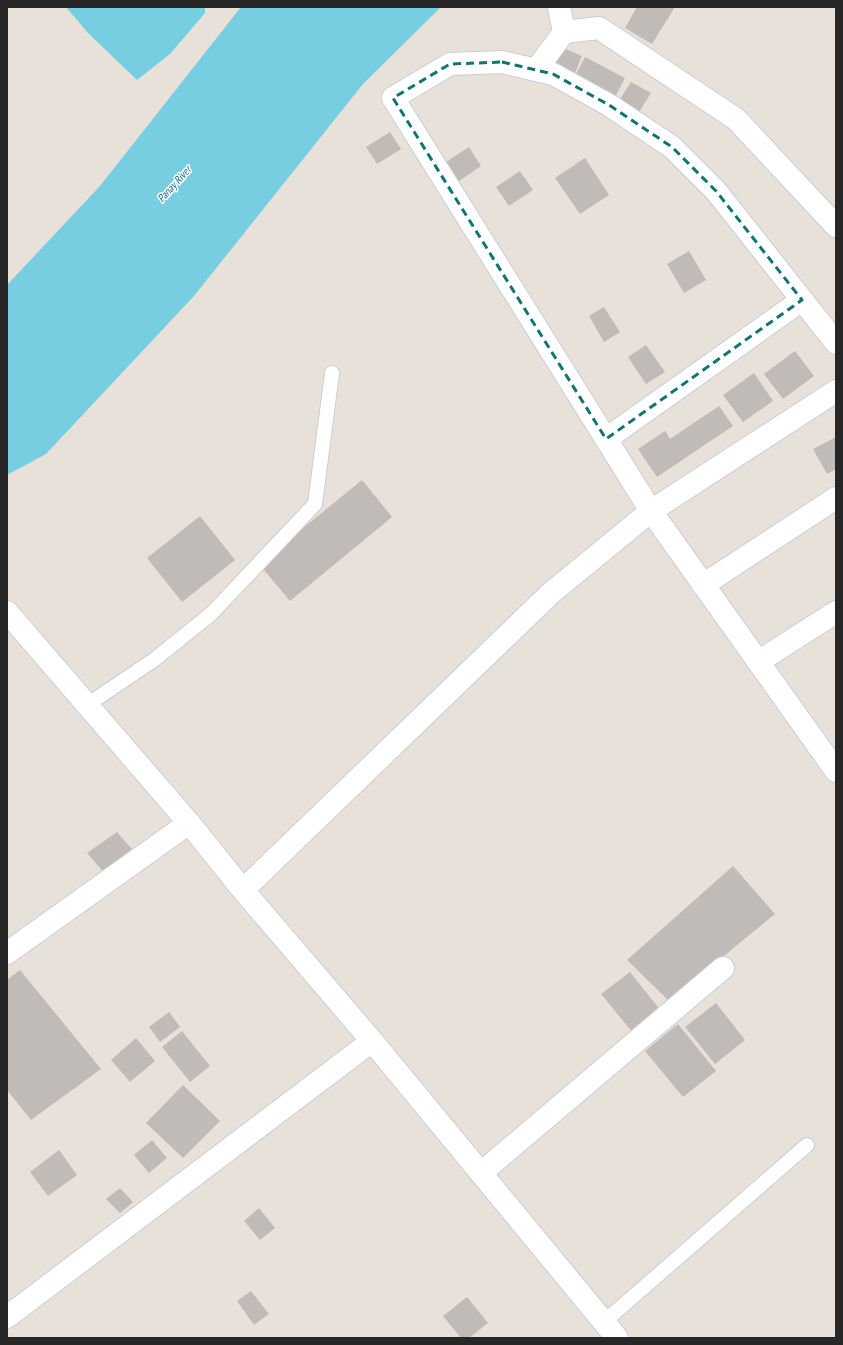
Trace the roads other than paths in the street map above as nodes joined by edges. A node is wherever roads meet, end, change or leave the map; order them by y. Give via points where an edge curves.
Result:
1 (559, 7) edge
2 (564, 32) junction
3 (536, 70) junction
4 (836, 226) edge
5 (802, 300) junction
6 (836, 343) edge
7 (332, 372) dead end
8 (836, 391) edge
9 (606, 439) junction
10 (836, 498) edge
11 (651, 511) junction
12 (703, 585) junction
13 (7, 612) edge
14 (836, 612) edge
15 (758, 662) junction
16 (87, 705) junction
17 (836, 771) edge
18 (189, 823) junction
19 (243, 890) junction
20 (7, 953) edge
21 (723, 968) dead end
22 (372, 1041) junction
23 (807, 1145) dead end
24 (481, 1174) junction
25 (7, 1317) edge
26 (604, 1322) junction
27 (617, 1338) edge

1 - 2 street
2 - 3 street
2 - 4 street via 600,28 736,119
3 - 5 street via 553,74 609,104 672,147 716,191
3 - 9 street via 502,62 450,64 393,98
5 - 6 street
5 - 9 street
7 - 16 lane via 315,504 211,614 155,659
8 - 11 street
9 - 11 street
10 - 12 street
11 - 12 street
11 - 19 street via 551,593
12 - 15 street
13 - 16 street
14 - 15 street
15 - 17 street
16 - 18 street
18 - 19 street
18 - 20 street
19 - 22 street
21 - 24 street
22 - 24 street
22 - 25 street
23 - 26 lane
24 - 26 street
26 - 27 street

